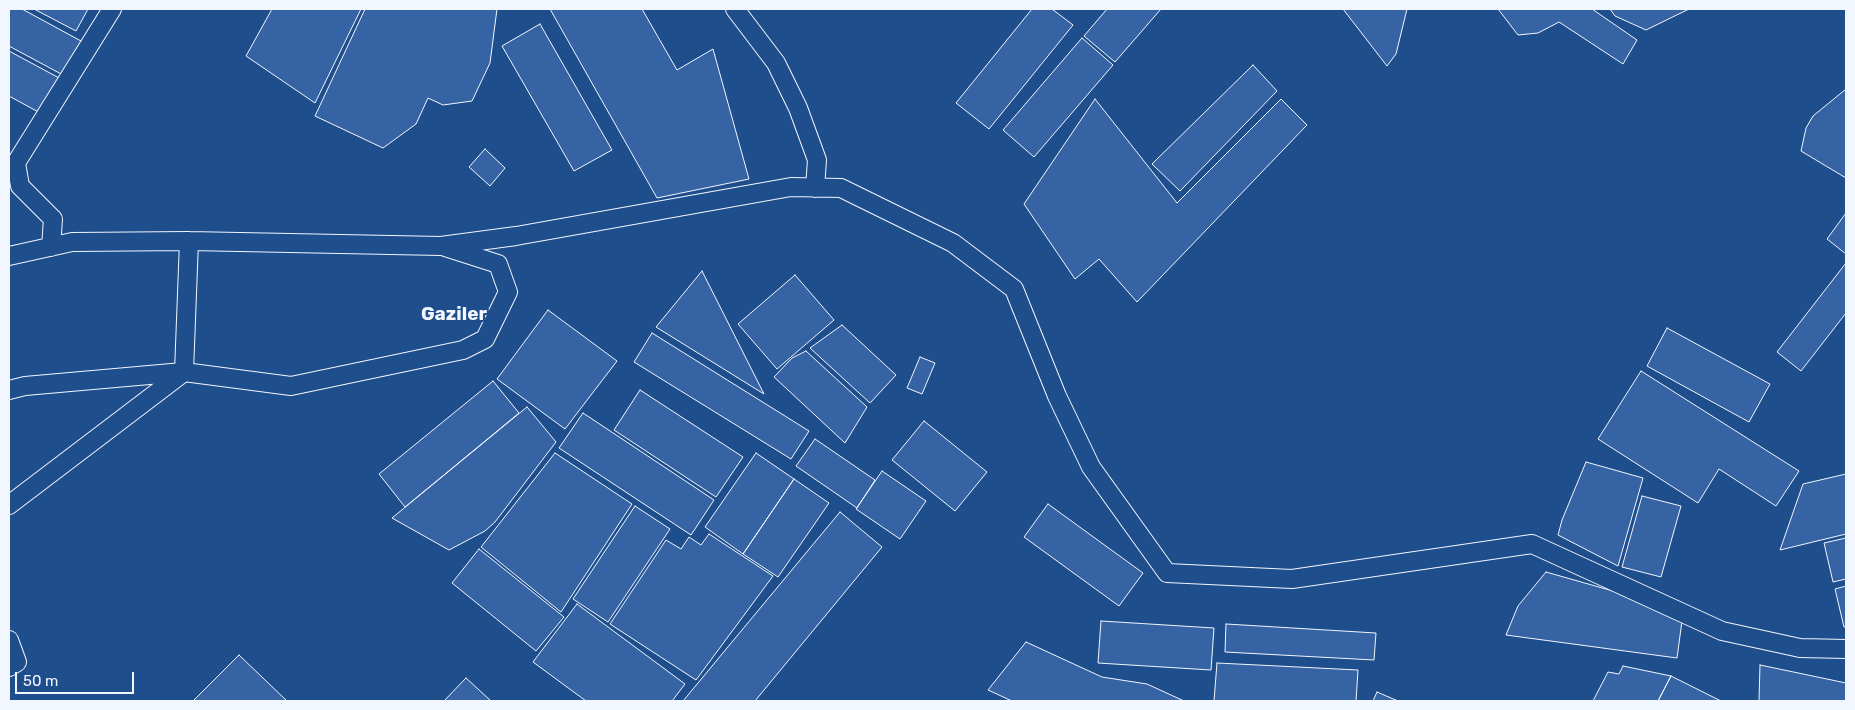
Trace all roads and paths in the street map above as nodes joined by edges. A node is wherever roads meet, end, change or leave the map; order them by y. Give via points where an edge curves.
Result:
1 (112, 9) edge
2 (735, 9) edge
3 (815, 188) junction
4 (189, 241) junction
5 (441, 246) junction
6 (51, 247) junction
7 (9, 256) edge
8 (184, 372) junction
9 (9, 390) edge
10 (9, 505) edge
11 (9, 640) edge
12 (1846, 649) edge
13 (9, 667) edge

1 - 6 street via 16,163 20,186 53,219
2 - 3 street via 776,63 798,108 818,160
3 - 5 street via 790,187 516,236
3 - 12 street via 841,188 953,243 1014,289 1057,396 1091,468 1167,573 1292,579 1532,544 1722,631 1800,648
4 - 5 street
4 - 6 street via 72,242
4 - 8 street
5 - 8 street via 498,264 508,292 485,339 463,350 291,386
6 - 7 street
8 - 9 street
8 - 10 street
11 - 13 street via 17,662

